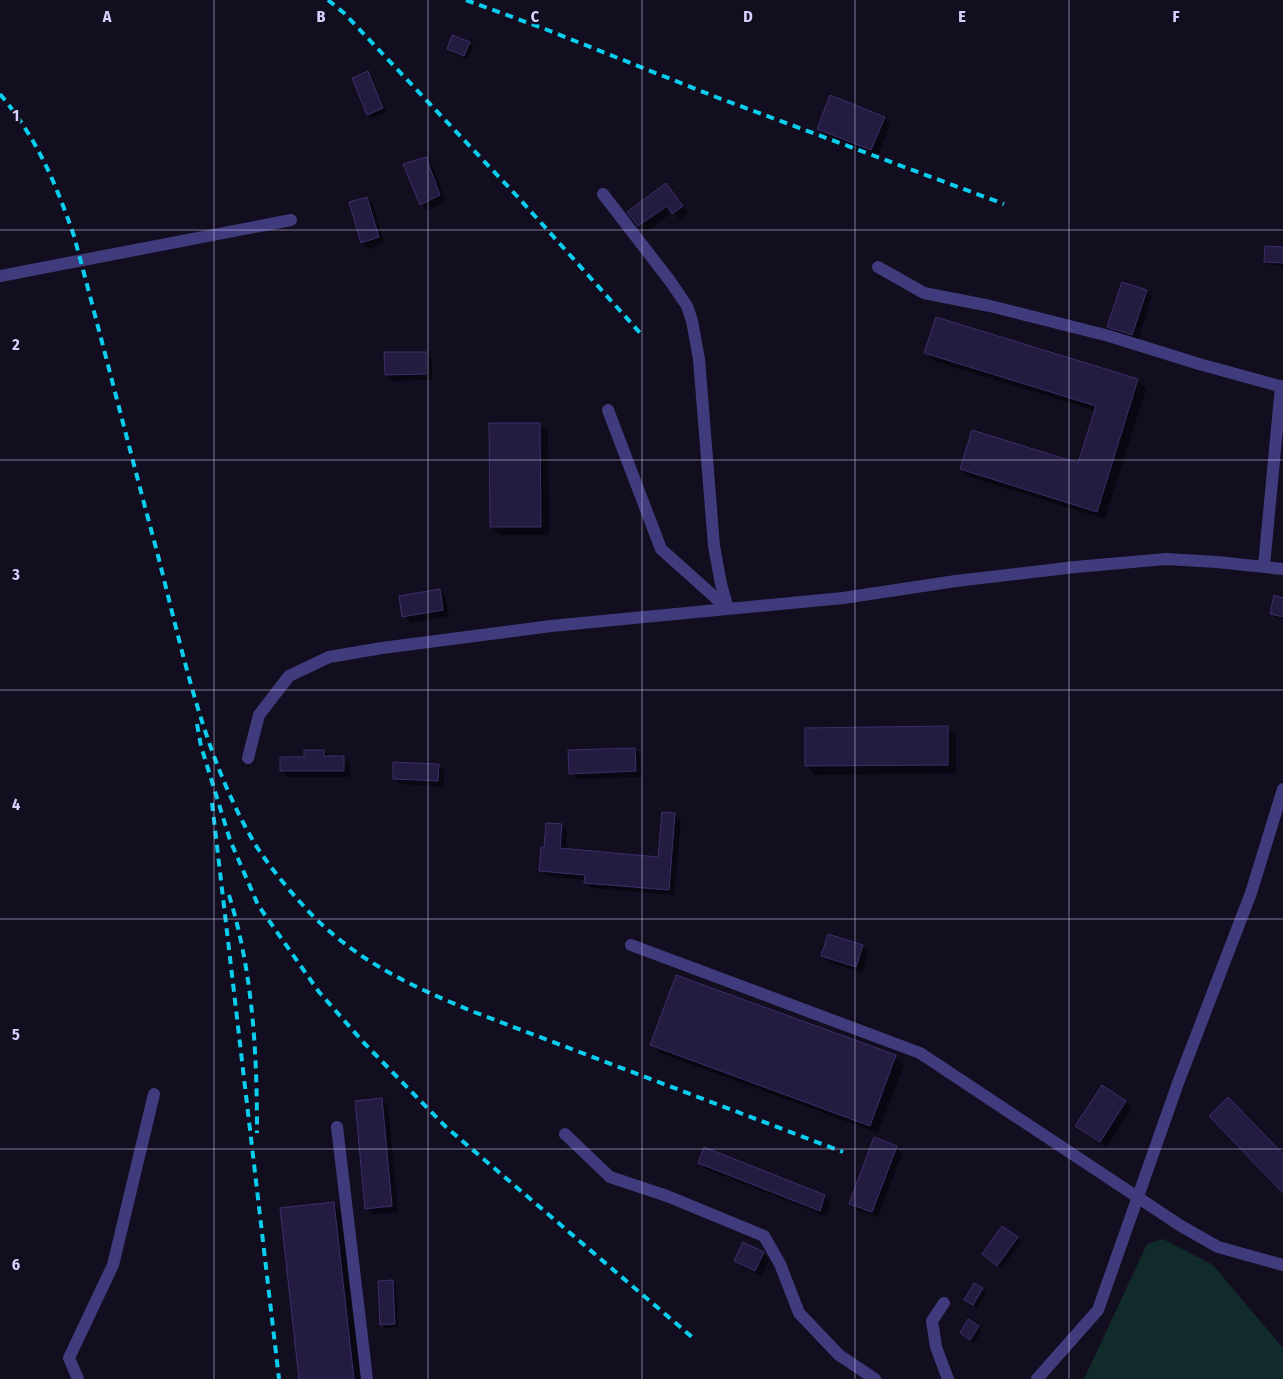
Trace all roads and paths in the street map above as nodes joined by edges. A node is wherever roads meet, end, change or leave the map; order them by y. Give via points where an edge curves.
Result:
1 (603, 194) dead end
2 (291, 220) dead end
3 (878, 267) dead end
4 (0, 276) edge
5 (1282, 387) edge
6 (608, 410) dead end
7 (1264, 566) junction
8 (1283, 569) edge
9 (728, 609) junction
10 (248, 758) dead end
11 (1283, 789) edge
12 (631, 945) dead end
13 (154, 1094) dead end
14 (337, 1127) dead end
15 (565, 1134) dead end
16 (1138, 1197) junction
17 (1283, 1265) edge
18 (944, 1303) dead end
19 (78, 1379) edge
20 (367, 1379) edge
21 (875, 1379) edge
22 (948, 1379) edge
23 (1037, 1379) edge

1 - 9 street via 670,281 687,306 692,321 699,359 714,546
2 - 4 street
3 - 5 street via 924,293 1109,336
5 - 7 street
6 - 9 street via 661,549
7 - 8 street
7 - 9 street via 1166,559
9 - 10 street via 551,626 329,657 289,676 259,714
11 - 16 street via 1251,893
12 - 16 street via 920,1053
13 - 19 street via 113,1266 69,1358
14 - 20 street
15 - 21 street via 610,1177 667,1196 764,1236 780,1264 799,1313 839,1355
16 - 17 street via 1218,1247
16 - 23 street via 1098,1310
18 - 22 street via 932,1321 936,1347

